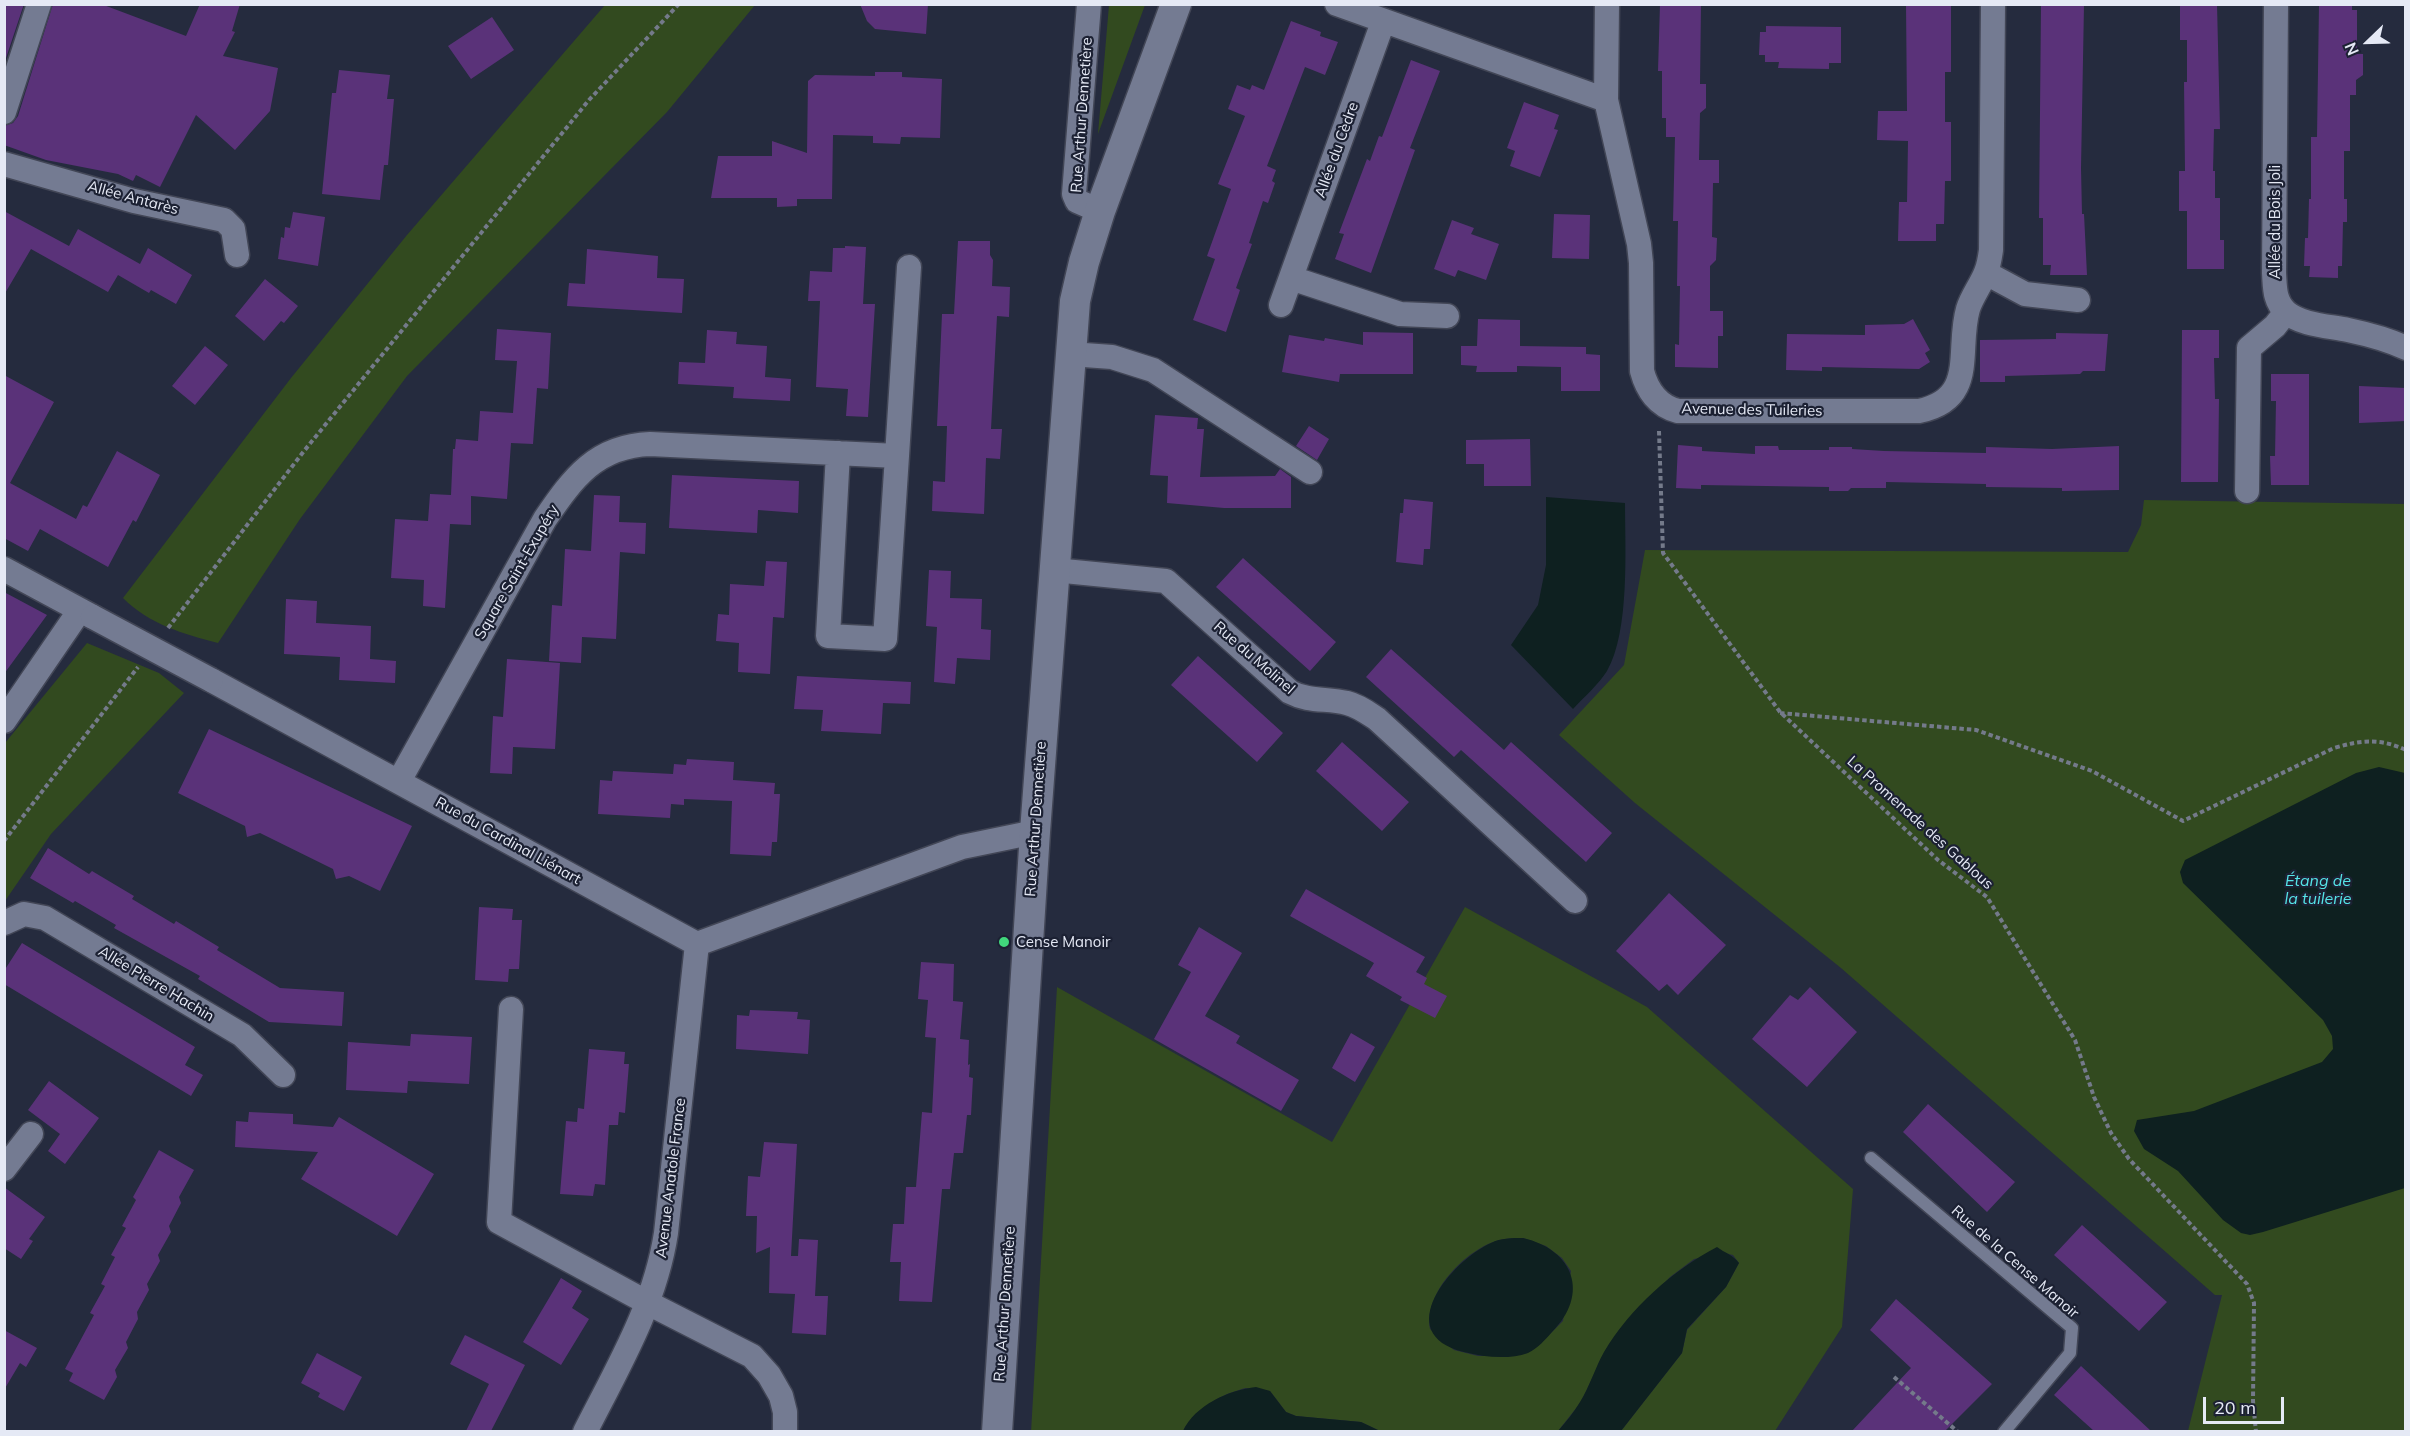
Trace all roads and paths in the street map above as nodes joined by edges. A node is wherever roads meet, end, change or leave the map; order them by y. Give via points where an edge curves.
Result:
1 (39, 4) edge
2 (679, 4) edge
3 (1089, 4) edge
4 (1176, 4) edge
5 (1338, 4) edge
6 (1607, 4) edge
7 (1993, 4) edge
8 (2276, 4) edge
9 (1383, 22) junction
10 (1606, 100) junction
11 (4, 112) edge
12 (4, 164) edge
13 (1100, 211) junction
14 (237, 255) dead end
15 (909, 267) dead end
16 (1986, 273) junction
17 (1291, 278) junction
18 (2078, 300) dead end
19 (1281, 305) dead end
20 (2286, 312) junction
21 (1447, 316) dead end
22 (2406, 348) edge
23 (1070, 354) junction
24 (1658, 400) junction
25 (838, 453) junction
26 (897, 456) junction
27 (1310, 472) dead end
28 (2247, 491) dead end
29 (4, 569) edge
30 (1054, 570) junction
31 (87, 614) junction
32 (165, 632) dead end
33 (143, 660) dead end
34 (1780, 712) junction
35 (4, 721) edge
36 (2406, 750) edge
37 (399, 781) junction
38 (1035, 832) junction
39 (4, 841) edge
40 (1575, 901) dead end
41 (11, 919) edge
42 (697, 944) junction
43 (512, 1009) dead end
44 (283, 1076) dead end
45 (31, 1134) dead end
46 (1870, 1158) dead end
47 (4, 1169) edge
48 (648, 1304) junction
49 (1894, 1377) dead end
50 (585, 1431) edge
51 (785, 1431) edge
52 (997, 1431) edge
53 (1958, 1431) edge
54 (2004, 1431) edge
55 (2256, 1431) edge

1 - 11 street
2 - 32 path via 589,100 304,451
3 - 13 street, Rue Arthur Dennetière via 1074,194 1077,201
4 - 13 street, Rue Arthur Dennetière
5 - 9 street
6 - 10 street
7 - 16 street, Avenue des Tuileries via 1992,250
8 - 20 street, Allée du Bois Joli via 2275,292
9 - 10 street
9 - 17 street, Allée du Cèdre
10 - 24 street via 1639,244 1642,371
12 - 14 street, Allée Antarès via 134,201 224,220 233,229
13 - 23 street, Rue Arthur Dennetière via 1078,282
15 - 26 street
16 - 18 street via 2025,294
16 - 24 street, Avenue des Tuileries via 1967,311 1960,379 1948,398 1929,409 1678,411
17 - 19 street, Allée du Cèdre
17 - 21 street via 1400,314
20 - 22 street via 2312,323 2350,330
20 - 28 street via 2275,327 2249,348
23 - 27 street via 1112,357 1153,370
23 - 30 street, Rue Arthur Dennetière
24 - 34 path, La Promenade des Gablous via 1663,553
25 - 26 street, Square Saint-Exupéry
25 - 26 street via 828,636 885,639
25 - 37 street, Square Saint-Exupéry via 650,444 632,445 602,455 578,476 545,519
29 - 31 street, Rue du Cardinal Liénart
30 - 38 street, Rue Arthur Dennetière
30 - 40 street, Rue du Molinel via 1166,581 1290,692 1302,698 1346,703 1377,719
31 - 35 street
31 - 37 street, Rue du Cardinal Liénart, bridge
33 - 39 path
34 - 36 path via 1976,730 2092,771 2183,821 2334,748 2357,741 2378,741
34 - 55 path, La Promenade des Gablous via 1938,860 1987,897 2074,1041 2111,1133 2129,1159 2247,1284 2254,1303
37 - 42 street, Rue du Cardinal Liénart
38 - 42 street via 951,851
38 - 52 street, Rue Arthur Dennetière
41 - 44 street, Allée Pierre Hachin via 31,914 45,918 249,1040
42 - 48 street, Avenue Anatole France via 666,1233
43 - 48 street via 499,1222
45 - 47 street
46 - 54 lane, Rue de la Cense Manoir via 2072,1328 2070,1353
48 - 50 street, Avenue Anatole France
48 - 51 street via 752,1356 781,1396
49 - 53 path

